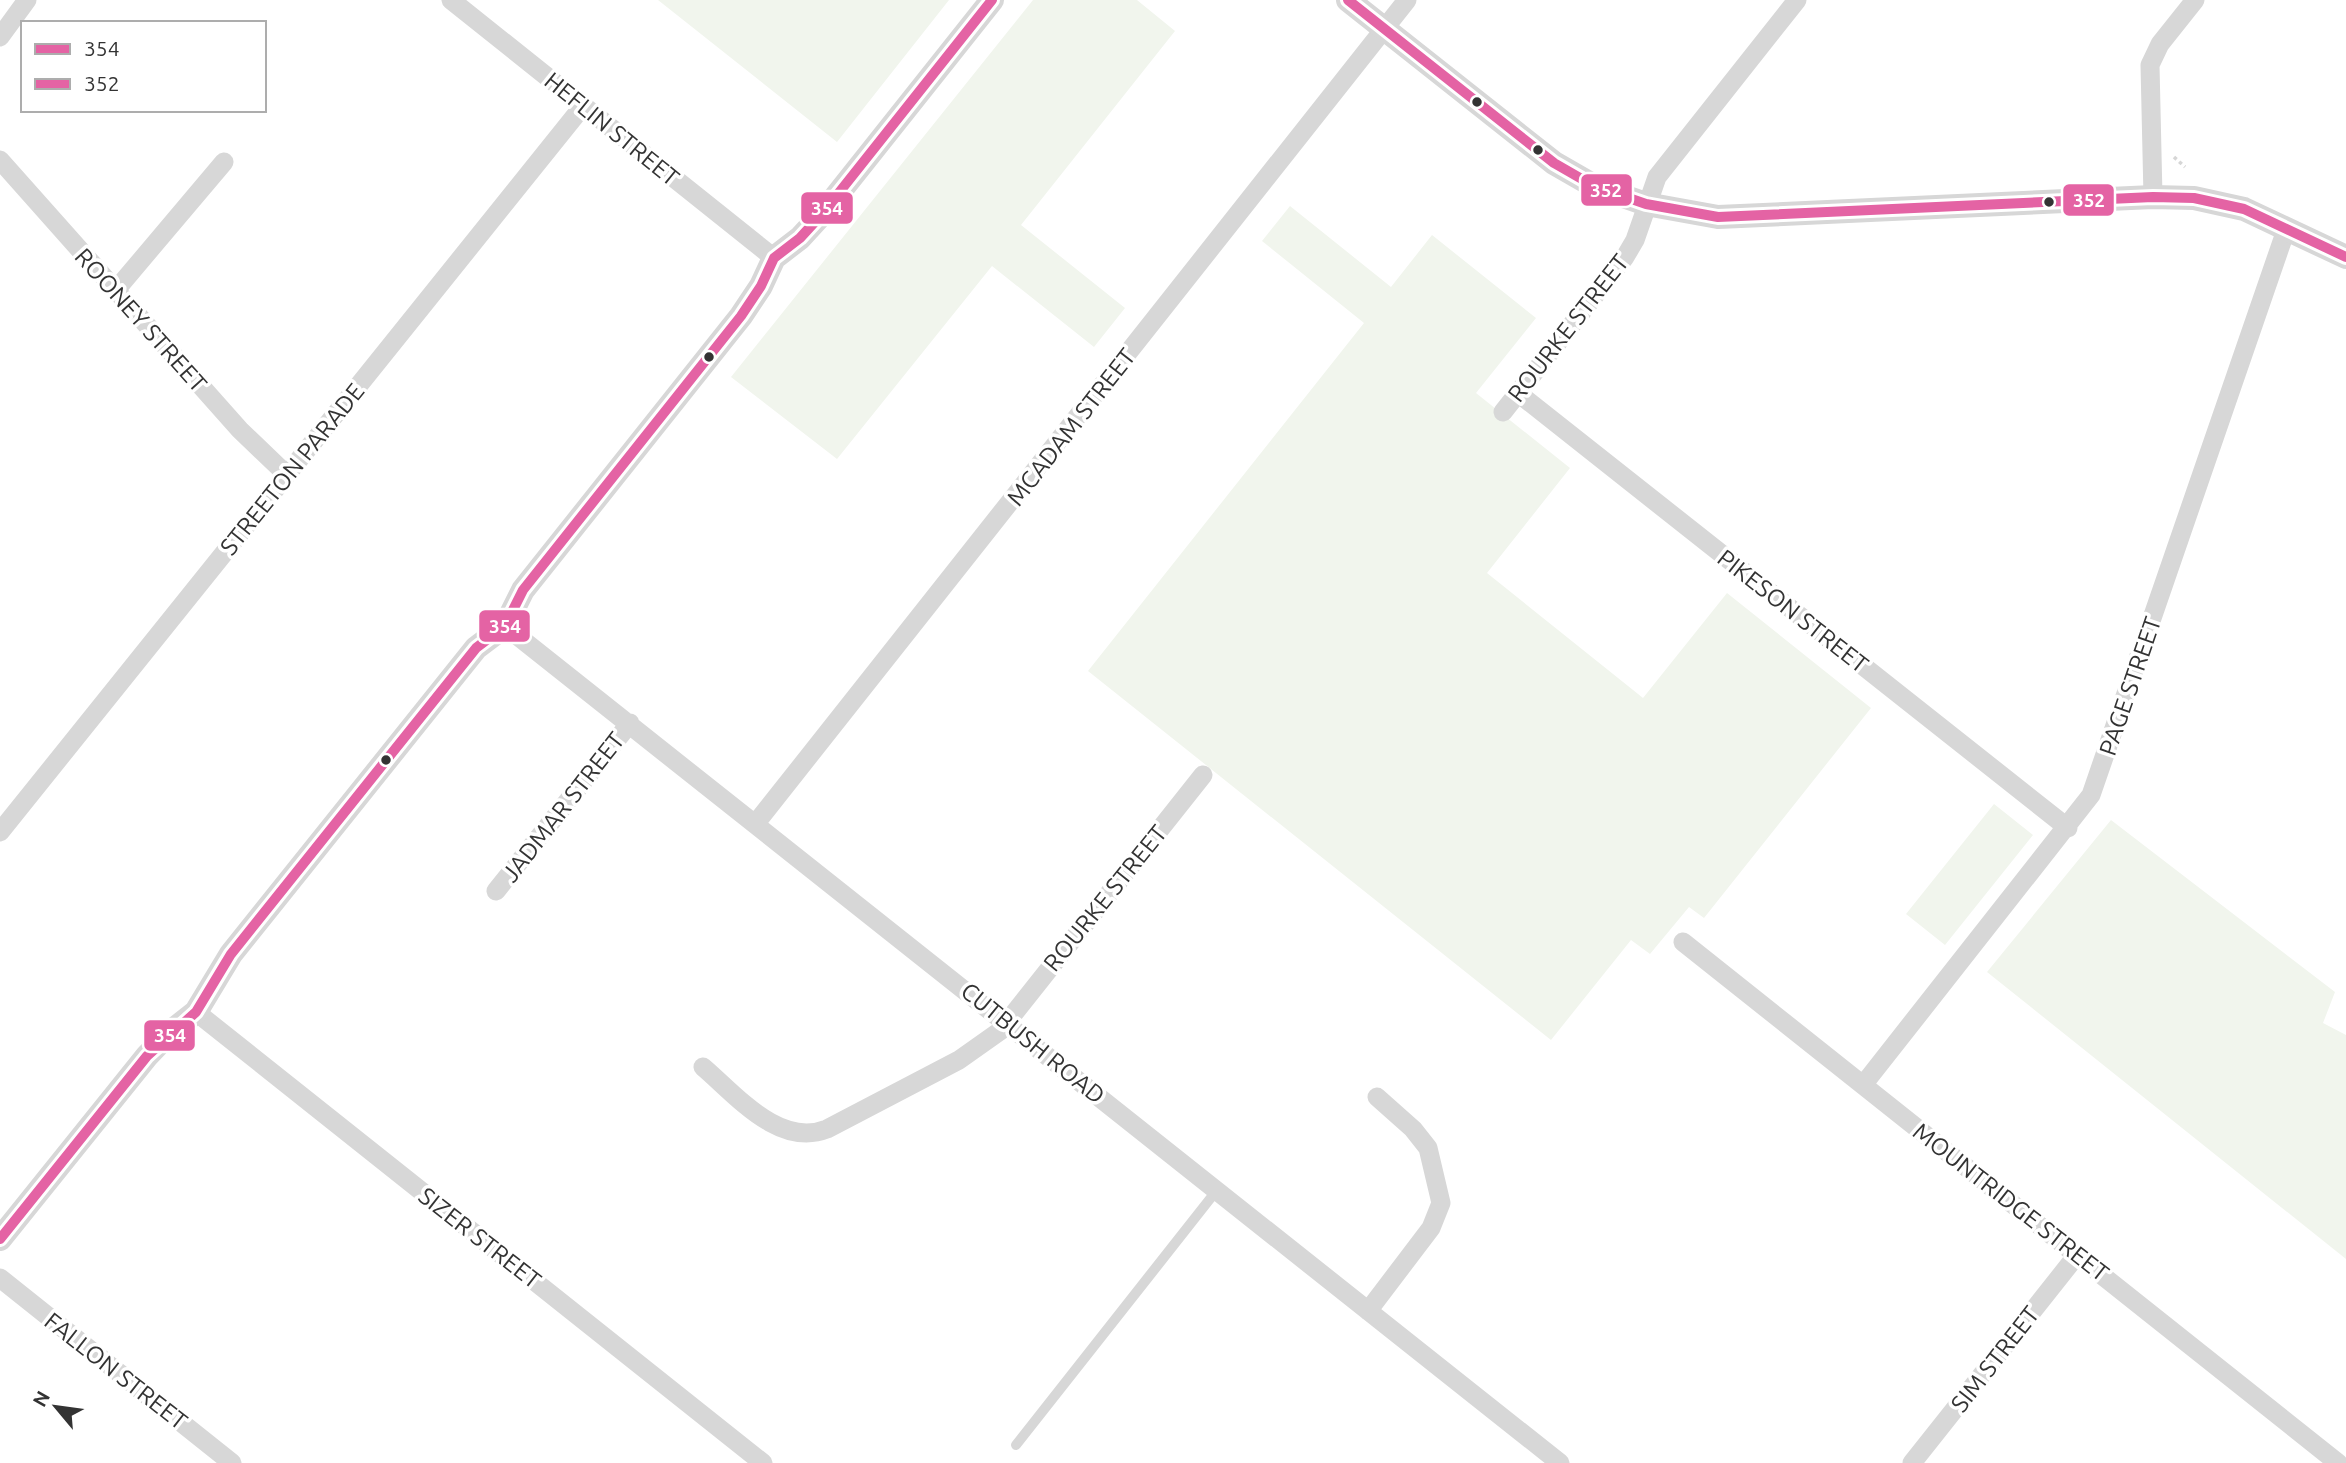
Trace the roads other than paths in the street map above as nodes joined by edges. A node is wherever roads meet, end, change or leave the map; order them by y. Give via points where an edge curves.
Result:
1 (27, 0) edge
2 (451, 0) edge
3 (992, 0) edge
4 (1348, 0) edge
5 (1407, 0) edge
6 (1797, 0) edge
7 (2195, 0) edge
8 (1385, 29) junction
9 (0, 37) edge
10 (583, 106) junction
11 (0, 160) edge
12 (224, 162) dead end
13 (2153, 197) junction
14 (1646, 204) junction
15 (2287, 227) junction
16 (2346, 257) edge
17 (774, 258) junction
18 (115, 291) junction
19 (1518, 393) junction
20 (1503, 412) dead end
21 (287, 475) junction
22 (505, 626) junction
23 (629, 723) junction
24 (1203, 775) dead end
25 (8, 808) edge
26 (757, 823) junction
27 (2068, 828) junction
28 (0, 832) edge
29 (496, 891) dead end
30 (1683, 942) dead end
31 (196, 1012) junction
32 (1007, 1021) junction
33 (703, 1067) dead end
34 (1863, 1085) junction
35 (1377, 1097) dead end
36 (1217, 1190) junction
37 (0, 1239) edge
38 (2077, 1255) junction
39 (0, 1279) edge
40 (1368, 1311) junction
41 (1016, 1445) dead end
42 (232, 1463) edge
43 (764, 1463) edge
44 (1560, 1463) edge
45 (1912, 1463) edge
46 (2338, 1463) edge

1 - 9 street
2 - 10 street, HEFLIN STREET
3 - 17 street via 822,214
4 - 8 street
5 - 8 street, MCADAM STREET
6 - 14 street, ROURKE STREET via 1657,177
7 - 13 street via 2160,44 2150,65
8 - 14 street via 1554,163 1594,186
8 - 26 street, MCADAM STREET
10 - 17 street, HEFLIN STREET
10 - 21 street, STREETON PARADE
11 - 18 street, ROONEY STREET
12 - 18 street
13 - 14 street via 1718,217
13 - 15 street via 2219,202
14 - 19 street, ROURKE STREET via 1625,257
15 - 16 street
15 - 27 street, PAGE STREET via 2097,780
17 - 22 street via 741,316 523,590
18 - 21 street, ROONEY STREET via 240,430
19 - 20 street, ROURKE STREET
19 - 27 street, PIKESON STREET
21 - 25 street, STREETON PARADE
22 - 23 street, CUTBUSH ROAD
22 - 31 street via 481,643 460,668 231,954
23 - 26 street, CUTBUSH ROAD
23 - 29 street, JADMAR STREET
24 - 32 street, ROURKE STREET
25 - 28 street, STREETON PARADE
26 - 32 street, CUTBUSH ROAD
27 - 34 street, PAGE STREET
30 - 34 street, MOUNTRIDGE STREET
31 - 37 street via 147,1056
31 - 43 street, SIZER STREET
32 - 33 street, ROURKE STREET via 968,1055 816,1134 794,1134 775,1125
32 - 36 street, CUTBUSH ROAD
34 - 38 street, MOUNTRIDGE STREET
35 - 40 street via 1428,1148 1441,1203 1432,1228
36 - 40 street, CUTBUSH ROAD
36 - 41 lane
38 - 45 street, SIM STREET
38 - 46 street, MOUNTRIDGE STREET
39 - 42 street, FALLON STREET
40 - 44 street, CUTBUSH ROAD

